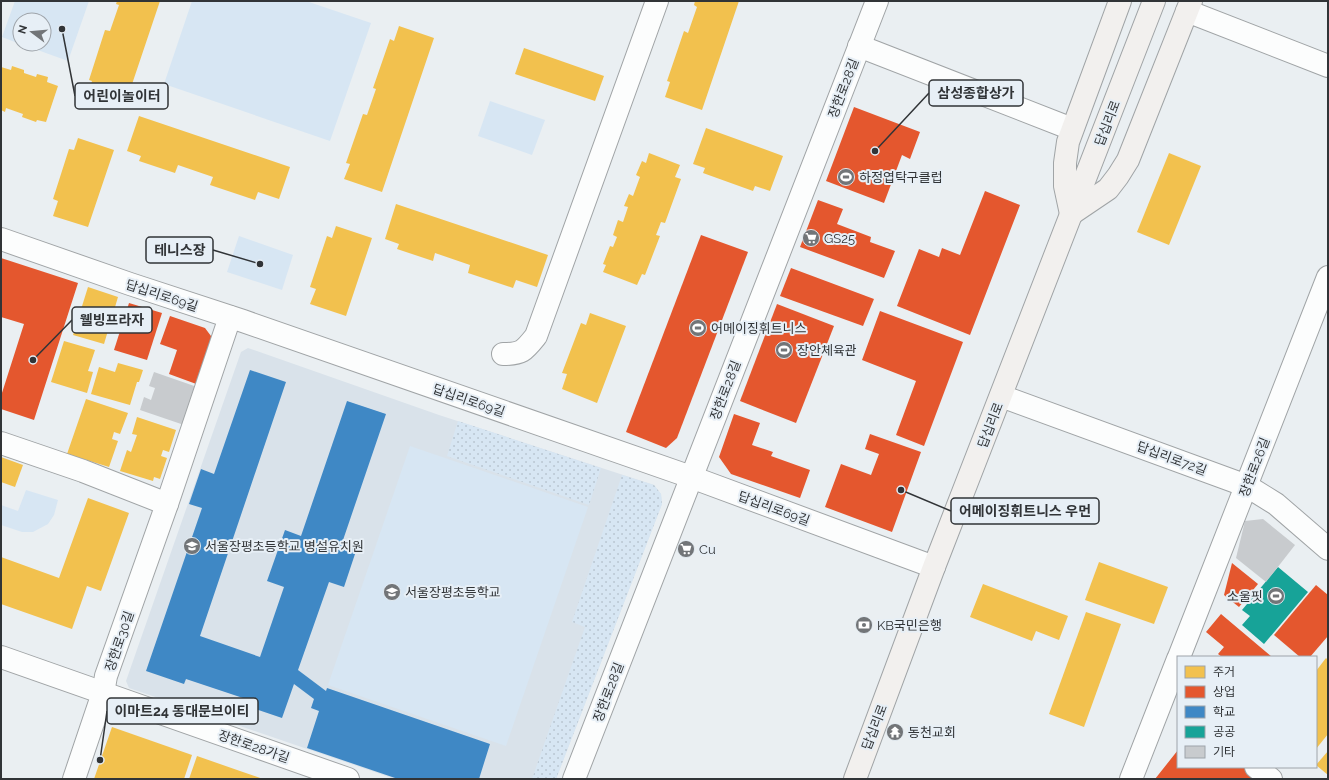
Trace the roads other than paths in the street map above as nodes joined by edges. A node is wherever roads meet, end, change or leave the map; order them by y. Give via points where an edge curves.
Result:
1 (657, 1) edge
2 (877, 1) edge
3 (1120, 1) edge
4 (1154, 1) edge
5 (1188, 6) edge
6 (859, 46) junction
7 (1328, 66) edge
8 (1072, 129) junction
9 (1071, 214) junction
10 (1, 239) edge
11 (1328, 277) edge
12 (230, 317) junction
13 (503, 354) dead end
14 (1001, 396) junction
15 (1, 443) edge
16 (691, 477) junction
17 (1247, 486) junction
18 (167, 504) junction
19 (1328, 548) edge
20 (934, 567) junction
21 (1179, 656) edge
22 (1, 657) edge
23 (1177, 664) edge
24 (103, 693) junction
25 (1172, 695) edge
26 (1257, 768) edge
27 (580, 777) edge
28 (74, 779) edge
29 (348, 779) edge
30 (855, 779) edge
31 (1131, 779) edge
32 (1270, 779) edge

1 - 13 street via 536,336 527,348 517,354
2 - 6 street, 장한로28길
3 - 8 main road
4 - 9 main road, 답십리로
5 - 7 street
5 - 9 main road via 1125,164 1108,189
6 - 8 street
6 - 16 street, 장한로28길
8 - 9 main road via 1065,169 1065,186
9 - 14 main road, 답십리로
10 - 12 street, 답십리로69길
11 - 17 street, 장한로26길
12 - 16 street, 답십리로69길
12 - 18 street, 장한로30길
14 - 17 street, 답십리로72길
14 - 20 main road, 답십리로
15 - 18 street via 83,471
16 - 20 street, 답십리로69길
16 - 27 street, 장한로28길
17 - 19 street, 답십리로72길 via 1276,504
17 - 21 street, 장한로26길
18 - 24 street, 장한로30길 via 106,676
20 - 30 main road, 답십리로
22 - 24 street, 장한로28가길
23 - 25 street, 장한로26길
24 - 28 street, 장한로30길
24 - 29 street, 장한로28가길
25 - 31 street, 장한로26길
26 - 32 street

